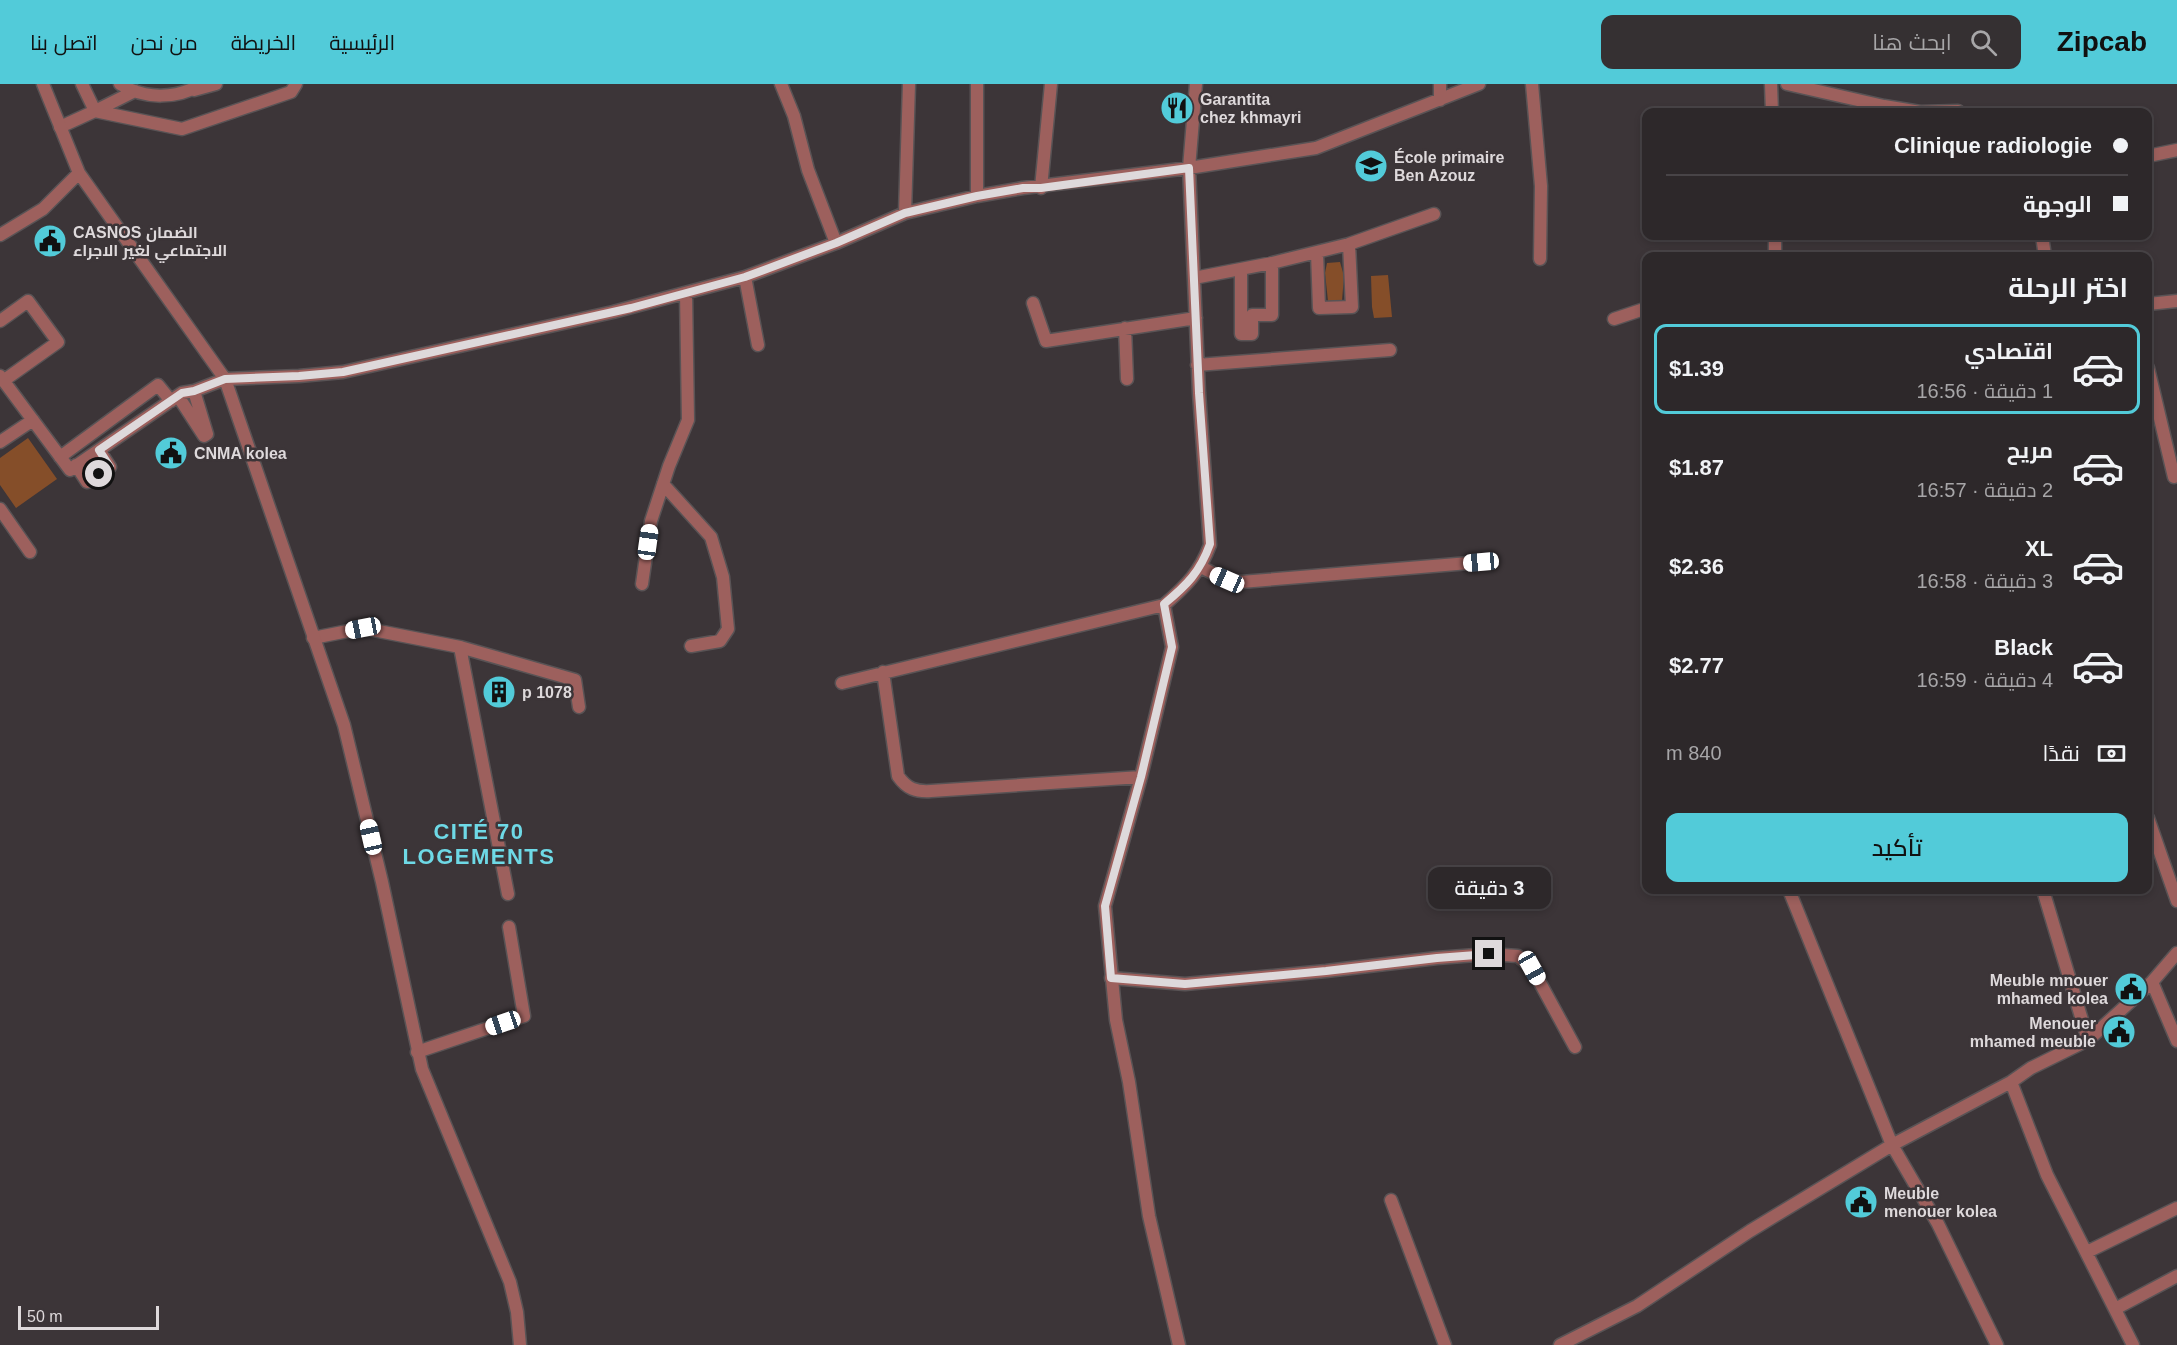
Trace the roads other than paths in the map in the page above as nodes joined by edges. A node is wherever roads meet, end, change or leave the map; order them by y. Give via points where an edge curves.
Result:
1 (43, 84) edge
2 (82, 84) edge
3 (120, 84) edge
4 (202, 84) edge
5 (216, 84) edge
6 (296, 84) edge
7 (781, 84) edge
8 (909, 84) edge
9 (977, 84) edge
10 (1052, 84) edge
11 (1196, 84) edge
12 (1440, 84) edge
13 (1479, 84) edge
14 (1532, 84) edge
15 (1772, 84) edge
16 (1787, 84) edge
17 (135, 91) junction
18 (187, 92) junction
19 (1440, 100) junction
20 (1772, 108) edge
21 (1901, 108) edge
22 (96, 111) junction
23 (60, 127) junction
24 (2177, 150) edge
25 (2152, 155) edge
26 (1189, 168) junction
27 (79, 173) junction
28 (1041, 188) junction
29 (977, 196) junction
30 (905, 213) junction
31 (1434, 214) dead end
32 (0, 236) edge
33 (836, 243) junction
34 (1349, 244) junction
35 (1317, 253) junction
36 (1540, 259) dead end
37 (1272, 263) junction
38 (1241, 269) junction
39 (745, 277) junction
40 (1194, 278) junction
41 (686, 293) junction
42 (2177, 301) edge
43 (1033, 303) dead end
44 (2152, 304) edge
45 (1642, 310) edge
46 (1196, 318) junction
47 (1614, 319) dead end
48 (0, 321) edge
49 (1125, 328) junction
50 (758, 345) dead end
51 (1390, 350) dead end
52 (1197, 365) junction
53 (2, 378) edge
54 (225, 379) junction
55 (1127, 379) dead end
56 (2152, 384) edge
57 (194, 391) junction
58 (174, 398) junction
59 (33, 420) junction
60 (0, 442) edge
61 (99, 450) junction
62 (60, 456) junction
63 (76, 465) junction
64 (2176, 480) edge
65 (663, 484) junction
66 (0, 509) edge
67 (30, 552) dead end
68 (1481, 562) dead end
69 (1201, 567) junction
70 (642, 584) dead end
71 (1164, 604) junction
72 (314, 638) junction
73 (691, 646) dead end
74 (460, 647) junction
75 (883, 672) junction
76 (842, 683) dead end
77 (579, 707) dead end
78 (1141, 777) junction
79 (2152, 830) edge
80 (508, 894) dead end
81 (1791, 894) edge
82 (2044, 894) edge
83 (2177, 902) edge
84 (509, 927) dead end
85 (2177, 954) edge
86 (1111, 978) junction
87 (2152, 982) junction
88 (2088, 1040) junction
89 (2177, 1041) edge
90 (1575, 1047) dead end
91 (417, 1052) junction
92 (2010, 1082) junction
93 (1892, 1145) junction
94 (1391, 1200) dead end
95 (2177, 1208) edge
96 (2087, 1252) junction
97 (2177, 1276) edge
98 (2115, 1310) junction
99 (520, 1345) edge
100 (1179, 1345) edge
101 (1445, 1345) edge
102 (1560, 1345) edge
103 (1997, 1345) edge
104 (2133, 1345) edge

1 - 23 street
2 - 22 street
3 - 17 street
4 - 18 street
5 - 18 street
6 - 22 street via 291,92 182,129
7 - 33 street
8 - 30 street
9 - 29 street
10 - 28 street
11 - 26 street
12 - 19 street
13 - 19 street
14 - 36 street via 1541,186
15 - 20 street
16 - 21 street
17 - 18 street via 161,96
17 - 22 street
19 - 26 street via 1316,148
22 - 23 street
23 - 27 street
24 - 25 street
26 - 28 street
26 - 40 street
27 - 32 street via 43,209
27 - 54 street
28 - 29 street
29 - 30 street
30 - 33 street
31 - 34 street
33 - 39 street
34 - 35 street
34 - 35 street via 1352,307 1319,308
35 - 37 street
37 - 38 street
37 - 38 street via 1272,315 1252,315 1252,334 1241,334
38 - 40 street
39 - 41 street
39 - 50 street
40 - 46 street
41 - 54 street via 343,372
41 - 65 street via 688,420
42 - 44 street
43 - 49 street via 1046,341
45 - 47 street
46 - 49 street
46 - 52 street
48 - 53 street via 28,301 58,342
49 - 55 street
51 - 52 street
52 - 69 street via 1210,544
53 - 59 street
54 - 57 street
54 - 72 street
56 - 64 street
57 - 58 street
57 - 58 street via 207,434 204,436
58 - 61 street
58 - 62 street via 158,385
59 - 60 street
59 - 62 street
61 - 63 street
61 - 63 street via 110,467 87,482
62 - 63 street via 70,470
65 - 70 street via 651,521
65 - 73 street via 711,537 723,578 728,629 720,641
66 - 67 street
68 - 69 street via 1241,582 1227,580
69 - 71 street
71 - 75 street
71 - 78 street via 1172,647
72 - 74 street via 363,628
72 - 91 street via 344,725
74 - 77 street via 575,680
74 - 80 street
75 - 76 street
75 - 78 street via 898,776 910,789 931,791
78 - 86 street via 1105,906
79 - 83 street
81 - 93 street
82 - 88 street
84 - 91 street via 524,1016
85 - 87 street
86 - 90 street via 1185,984 1437,958 1518,956 1532,968
86 - 100 street via 1149,1216
87 - 88 street
87 - 89 street
88 - 92 street
91 - 99 street via 510,1282
92 - 93 street
92 - 96 street via 2046,1175
93 - 102 street via 1750,1231 1637,1306
93 - 103 street via 1938,1224
94 - 101 street
95 - 96 street
96 - 98 street
97 - 98 street
98 - 104 street

